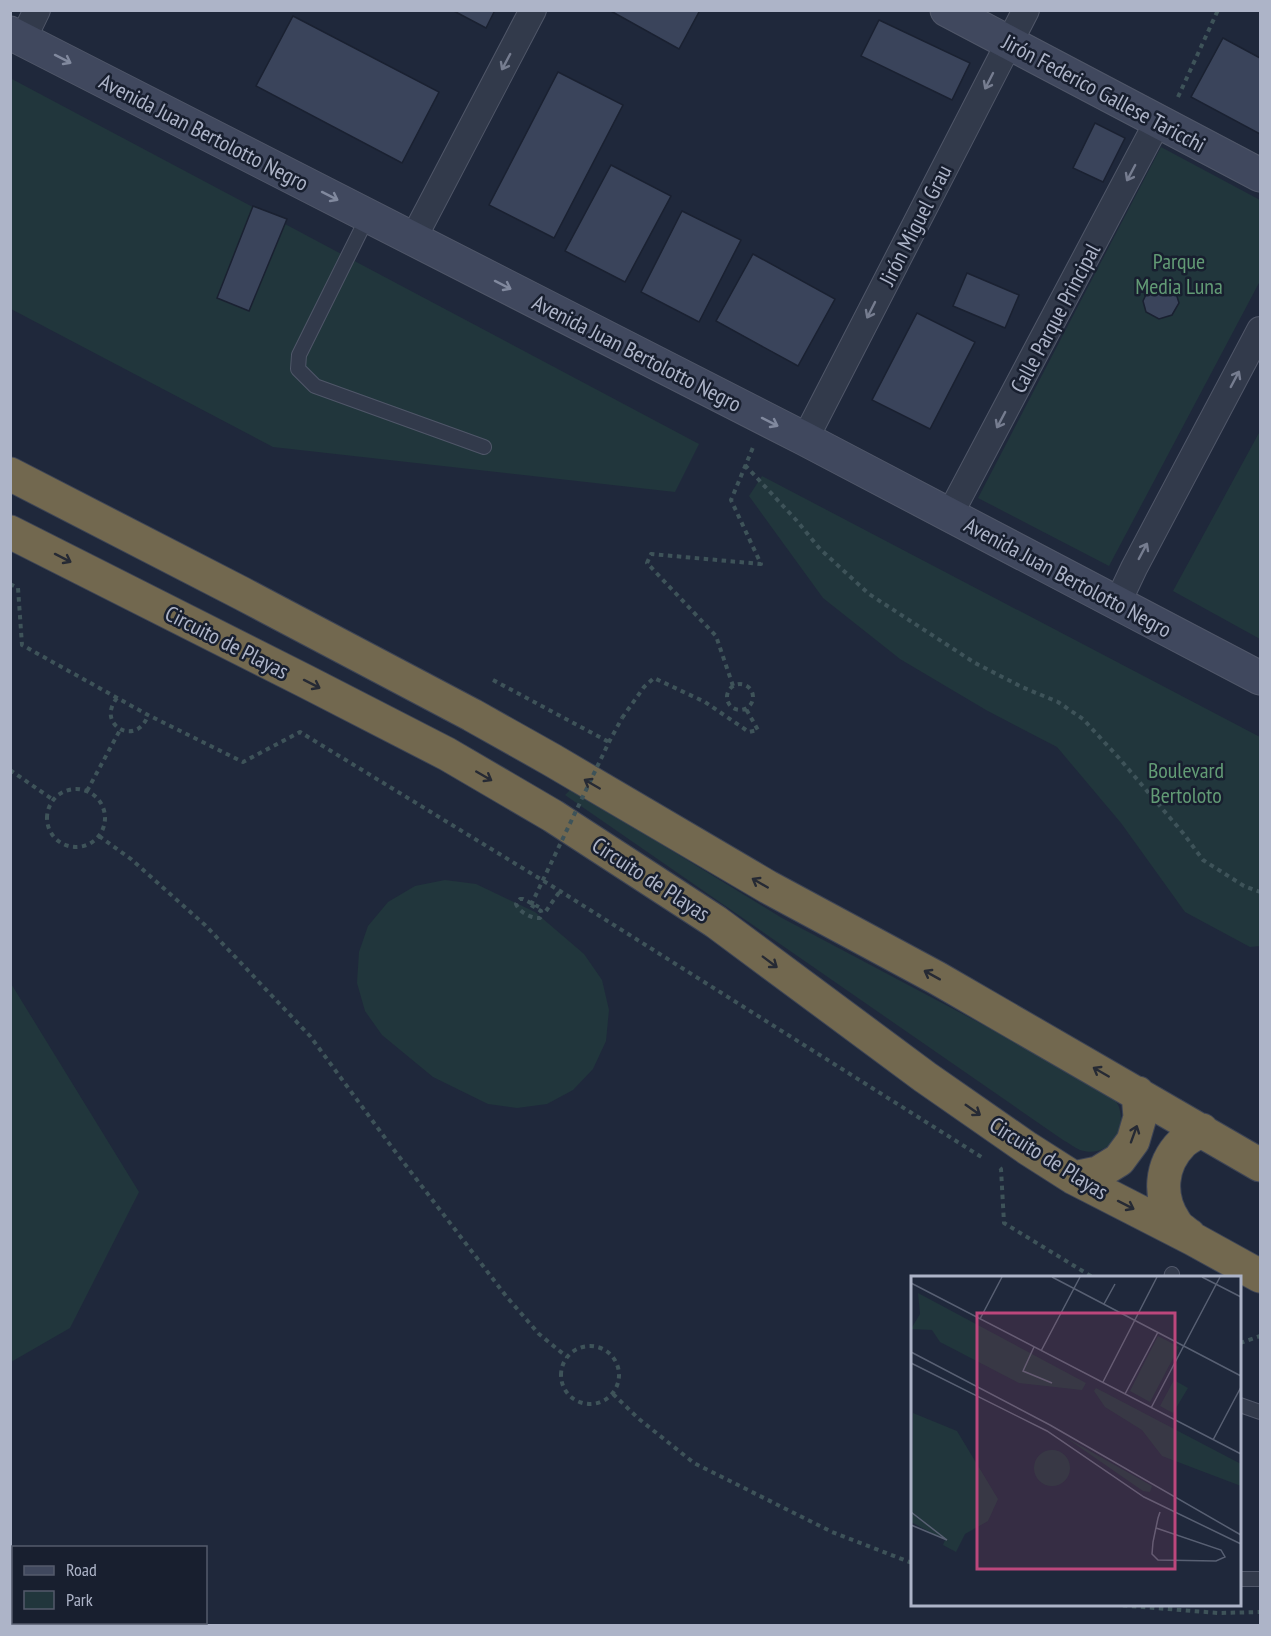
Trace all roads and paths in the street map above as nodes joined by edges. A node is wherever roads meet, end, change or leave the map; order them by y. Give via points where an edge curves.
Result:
1 (37, 10) edge
2 (533, 10) edge
3 (947, 10) edge
4 (1026, 10) edge
5 (1218, 10) edge
6 (17, 36) edge
7 (1009, 43) junction
8 (1162, 123) junction
9 (1260, 175) edge
10 (369, 216) junction
11 (413, 239) junction
12 (1260, 330) edge
13 (805, 439) junction
14 (484, 447) dead end
15 (752, 447) dead end
16 (745, 465) junction
17 (10, 474) edge
18 (950, 514) junction
19 (10, 532) edge
20 (10, 584) edge
21 (1117, 604) junction
22 (1260, 678) edge
23 (493, 680) dead end
24 (733, 686) junction
25 (117, 698) junction
26 (746, 709) junction
27 (148, 715) junction
28 (120, 729) junction
29 (609, 742) junction
30 (10, 770) edge
31 (87, 791) junction
32 (52, 799) junction
33 (99, 836) junction
34 (560, 891) junction
35 (1260, 891) edge
36 (539, 907) dead end
37 (546, 910) dead end
38 (1138, 1093) junction
39 (1202, 1130) junction
40 (1260, 1165) edge
41 (1074, 1178) junction
42 (1193, 1239) junction
43 (1091, 1276) edge
44 (1260, 1276) edge
45 (1260, 1336) edge
46 (1241, 1341) edge
47 (567, 1357) junction
48 (613, 1394) junction
49 (1241, 1406) edge
50 (1260, 1412) edge
51 (911, 1563) edge
52 (1241, 1579) edge
53 (1260, 1579) edge
54 (1118, 1606) edge
55 (1260, 1612) edge

1 - 6 street
2 -> 11 street
3 - 7 main road, Jirón Federico Gallese Taricchi
4 - 7 street, Jirón Miguel Grau
5 - 8 path
6 -> 10 main road, Avenida Juan Bertolotto Negro
7 - 8 main road, Jirón Federico Gallese Taricchi
7 -> 13 street, Jirón Miguel Grau
8 - 9 main road, Jirón Federico Gallese Taricchi
8 -> 18 street, Calle Parque Principal
10 - 11 main road, Avenida Juan Bertolotto Negro
10 - 14 lane via 298,355 298,369 315,386
11 -> 13 main road, Avenida Juan Bertolotto Negro
21 -> 12 street
13 - 18 main road, Avenida Juan Bertolotto Negro
15 - 16 path
16 - 24 path via 731,500 761,564 651,554 647,564 716,636
16 - 35 path via 820,549 869,594 975,663 1058,702 1083,719 1203,860 1244,886
38 -> 17 highway via 472,716
18 - 21 main road, Avenida Juan Bertolotto Negro
19 -> 41 highway, Circuito de Playas via 437,749 553,816 716,922 925,1077
20 - 25 path via 18,588 22,645
21 - 22 main road, Avenida Juan Bertolotto Negro
23 - 29 path
24 - 26 path via 740,684 751,691 753,698
24 - 26 path via 726,697 728,704 740,711
25 - 27 path
25 - 28 path via 110,717
26 - 29 path, bridge via 758,730 749,732 705,702 654,678 622,718
27 - 28 path via 141,728
27 - 34 path via 243,762 300,732
28 - 31 path
29 - 36 path, bridge via 531,905 542,915 533,918 516,904 523,899
30 - 32 path
31 - 32 path via 72,788
31 - 33 path via 102,803 105,814
32 - 33 path via 46,821 57,840 79,847
33 - 47 path via 131,859 205,926 310,1036 506,1296 539,1334
34 - 37 path
34 - 43 path via 1001,1169 1004,1223
38 - 39 highway
41 -> 38 highway via 1098,1173 1119,1160 1133,1141 1140,1117
39 - 40 highway
39 - 42 highway via 1183,1142 1169,1160 1163,1182 1170,1214
41 -> 42 highway, Circuito de Playas
42 - 44 highway, Circuito de Playas
45 - 46 path
47 - 48 path via 561,1379 572,1398 582,1404 594,1404
47 - 48 path via 587,1346 609,1353 620,1372
48 - 51 path via 694,1463 832,1532
49 - 50 lane
52 - 53 lane
54 - 55 path via 1218,1614

